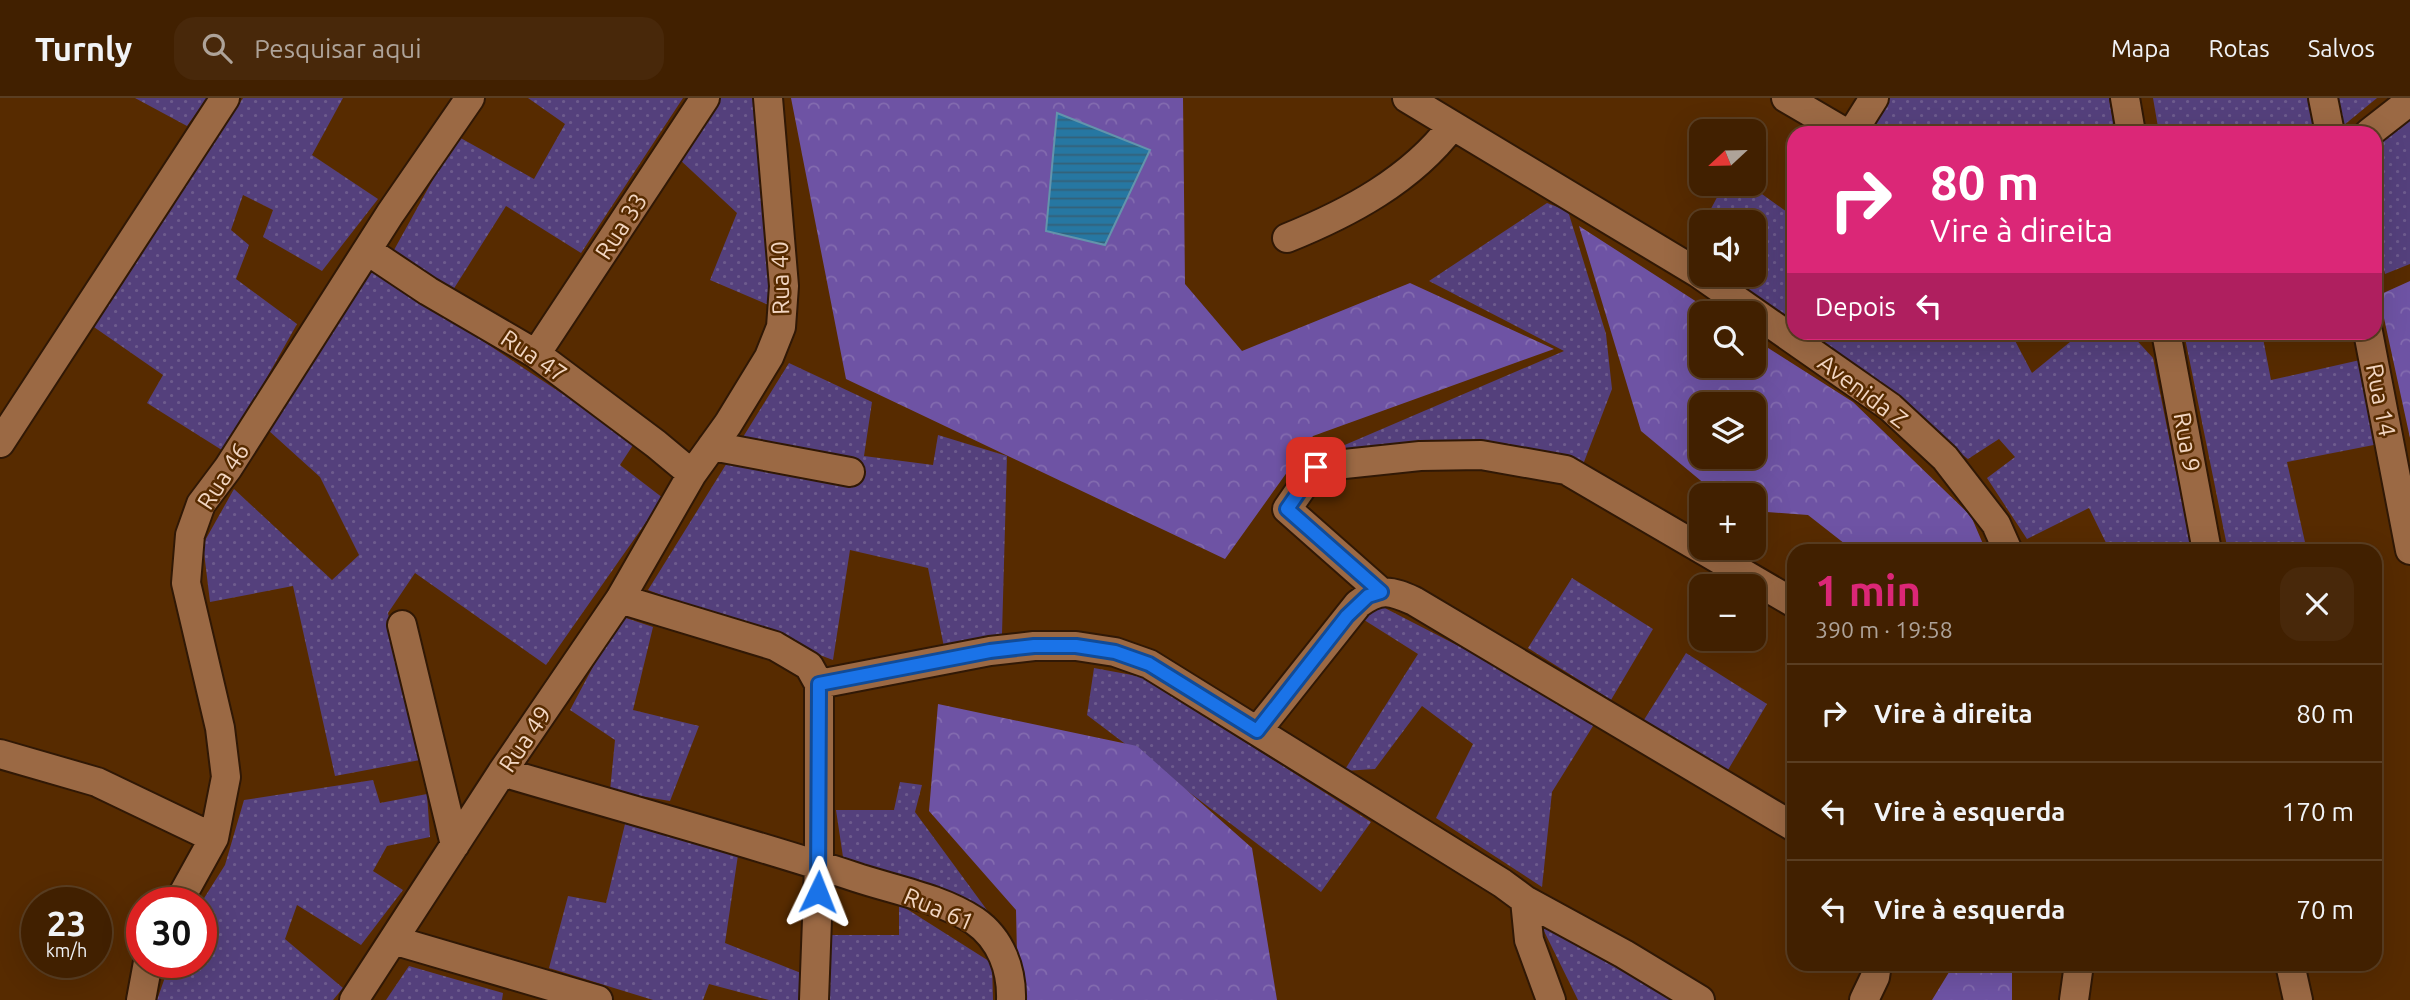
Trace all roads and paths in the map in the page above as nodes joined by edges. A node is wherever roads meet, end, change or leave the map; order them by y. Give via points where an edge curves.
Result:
1 (225, 98) edge
2 (470, 98) edge
3 (705, 98) edge
4 (768, 98) edge
5 (1407, 98) edge
6 (1786, 98) edge
7 (1874, 98) edge
8 (2125, 98) edge
9 (2323, 98) edge
10 (2410, 101) edge
11 (1834, 126) edge
12 (1856, 126) edge
13 (2130, 126) edge
14 (2329, 126) edge
15 (2378, 126) edge
16 (1459, 131) junction
17 (1287, 238) dead end
18 (368, 251) junction
19 (1787, 335) edge
20 (1794, 340) edge
21 (2167, 340) edge
22 (2370, 340) edge
23 (537, 354) junction
24 (0, 443) edge
25 (712, 446) junction
26 (850, 472) dead end
27 (692, 474) junction
28 (2005, 544) edge
29 (2206, 544) edge
30 (2410, 550) edge
31 (1381, 592) junction
32 (620, 599) junction
33 (1787, 599) edge
34 (402, 625) dead end
35 (819, 684) junction
36 (1257, 731) junction
37 (0, 754) edge
38 (502, 772) junction
39 (1787, 823) edge
40 (214, 838) junction
41 (455, 845) junction
42 (819, 866) junction
43 (188, 887) edge
44 (1525, 900) junction
45 (393, 940) junction
46 (1876, 971) edge
47 (2078, 971) edge
48 (2292, 971) edge
49 (145, 978) edge
50 (141, 1000) edge
51 (354, 1000) edge
52 (598, 1000) edge
53 (814, 1000) edge
54 (1011, 1000) edge
55 (1551, 1000) edge
56 (1700, 1000) edge
57 (1864, 1000) edge
58 (2074, 1000) edge
59 (2298, 1000) edge

1 - 24 street
2 - 18 street, Rua 46
3 - 23 street, Rua 33
4 - 25 street, Rua 40 via 784,313 769,357
5 - 16 street, Avenida Z
6 - 11 street
7 - 12 street
8 - 13 street
9 - 14 street
10 - 15 street
16 - 17 street via 1416,167 1329,221
16 - 19 street, Avenida Z via 1698,273
18 - 23 street, Rua 47
18 - 40 street, Rua 46 via 201,504 190,535 186,583 220,728 226,777
20 - 28 street, Avenida Z via 1890,407 1945,458 1996,524
21 - 29 street, Rua 9
22 - 30 street, Rua 14
23 - 27 street, Rua 47
25 - 26 street
25 - 27 street, Rua 40
27 - 32 street, Rua 49
31 - 33 street via 1287,509 1316,467 1481,455 1566,470
31 - 36 street via 1368,596 1347,616
31 - 39 street via 1392,591 1415,601
32 - 35 street via 775,646 809,666
32 - 38 street, Rua 49
34 - 41 street
35 - 36 street via 990,651 1076,646 1115,652 1149,664
35 - 42 street
36 - 44 street
37 - 40 street via 97,782
38 - 41 street, Rua 49
38 - 42 street, Rua 61
40 - 43 street, Rua 46
41 - 45 street, Rua 49
42 - 53 street
42 - 54 street, Rua 61 via 928,900 975,921 1000,948 1008,968
44 - 55 street via 1529,940
44 - 56 street
45 - 51 street, Rua 49
45 - 52 street
46 - 57 street
47 - 58 street
48 - 59 street
49 - 50 street

